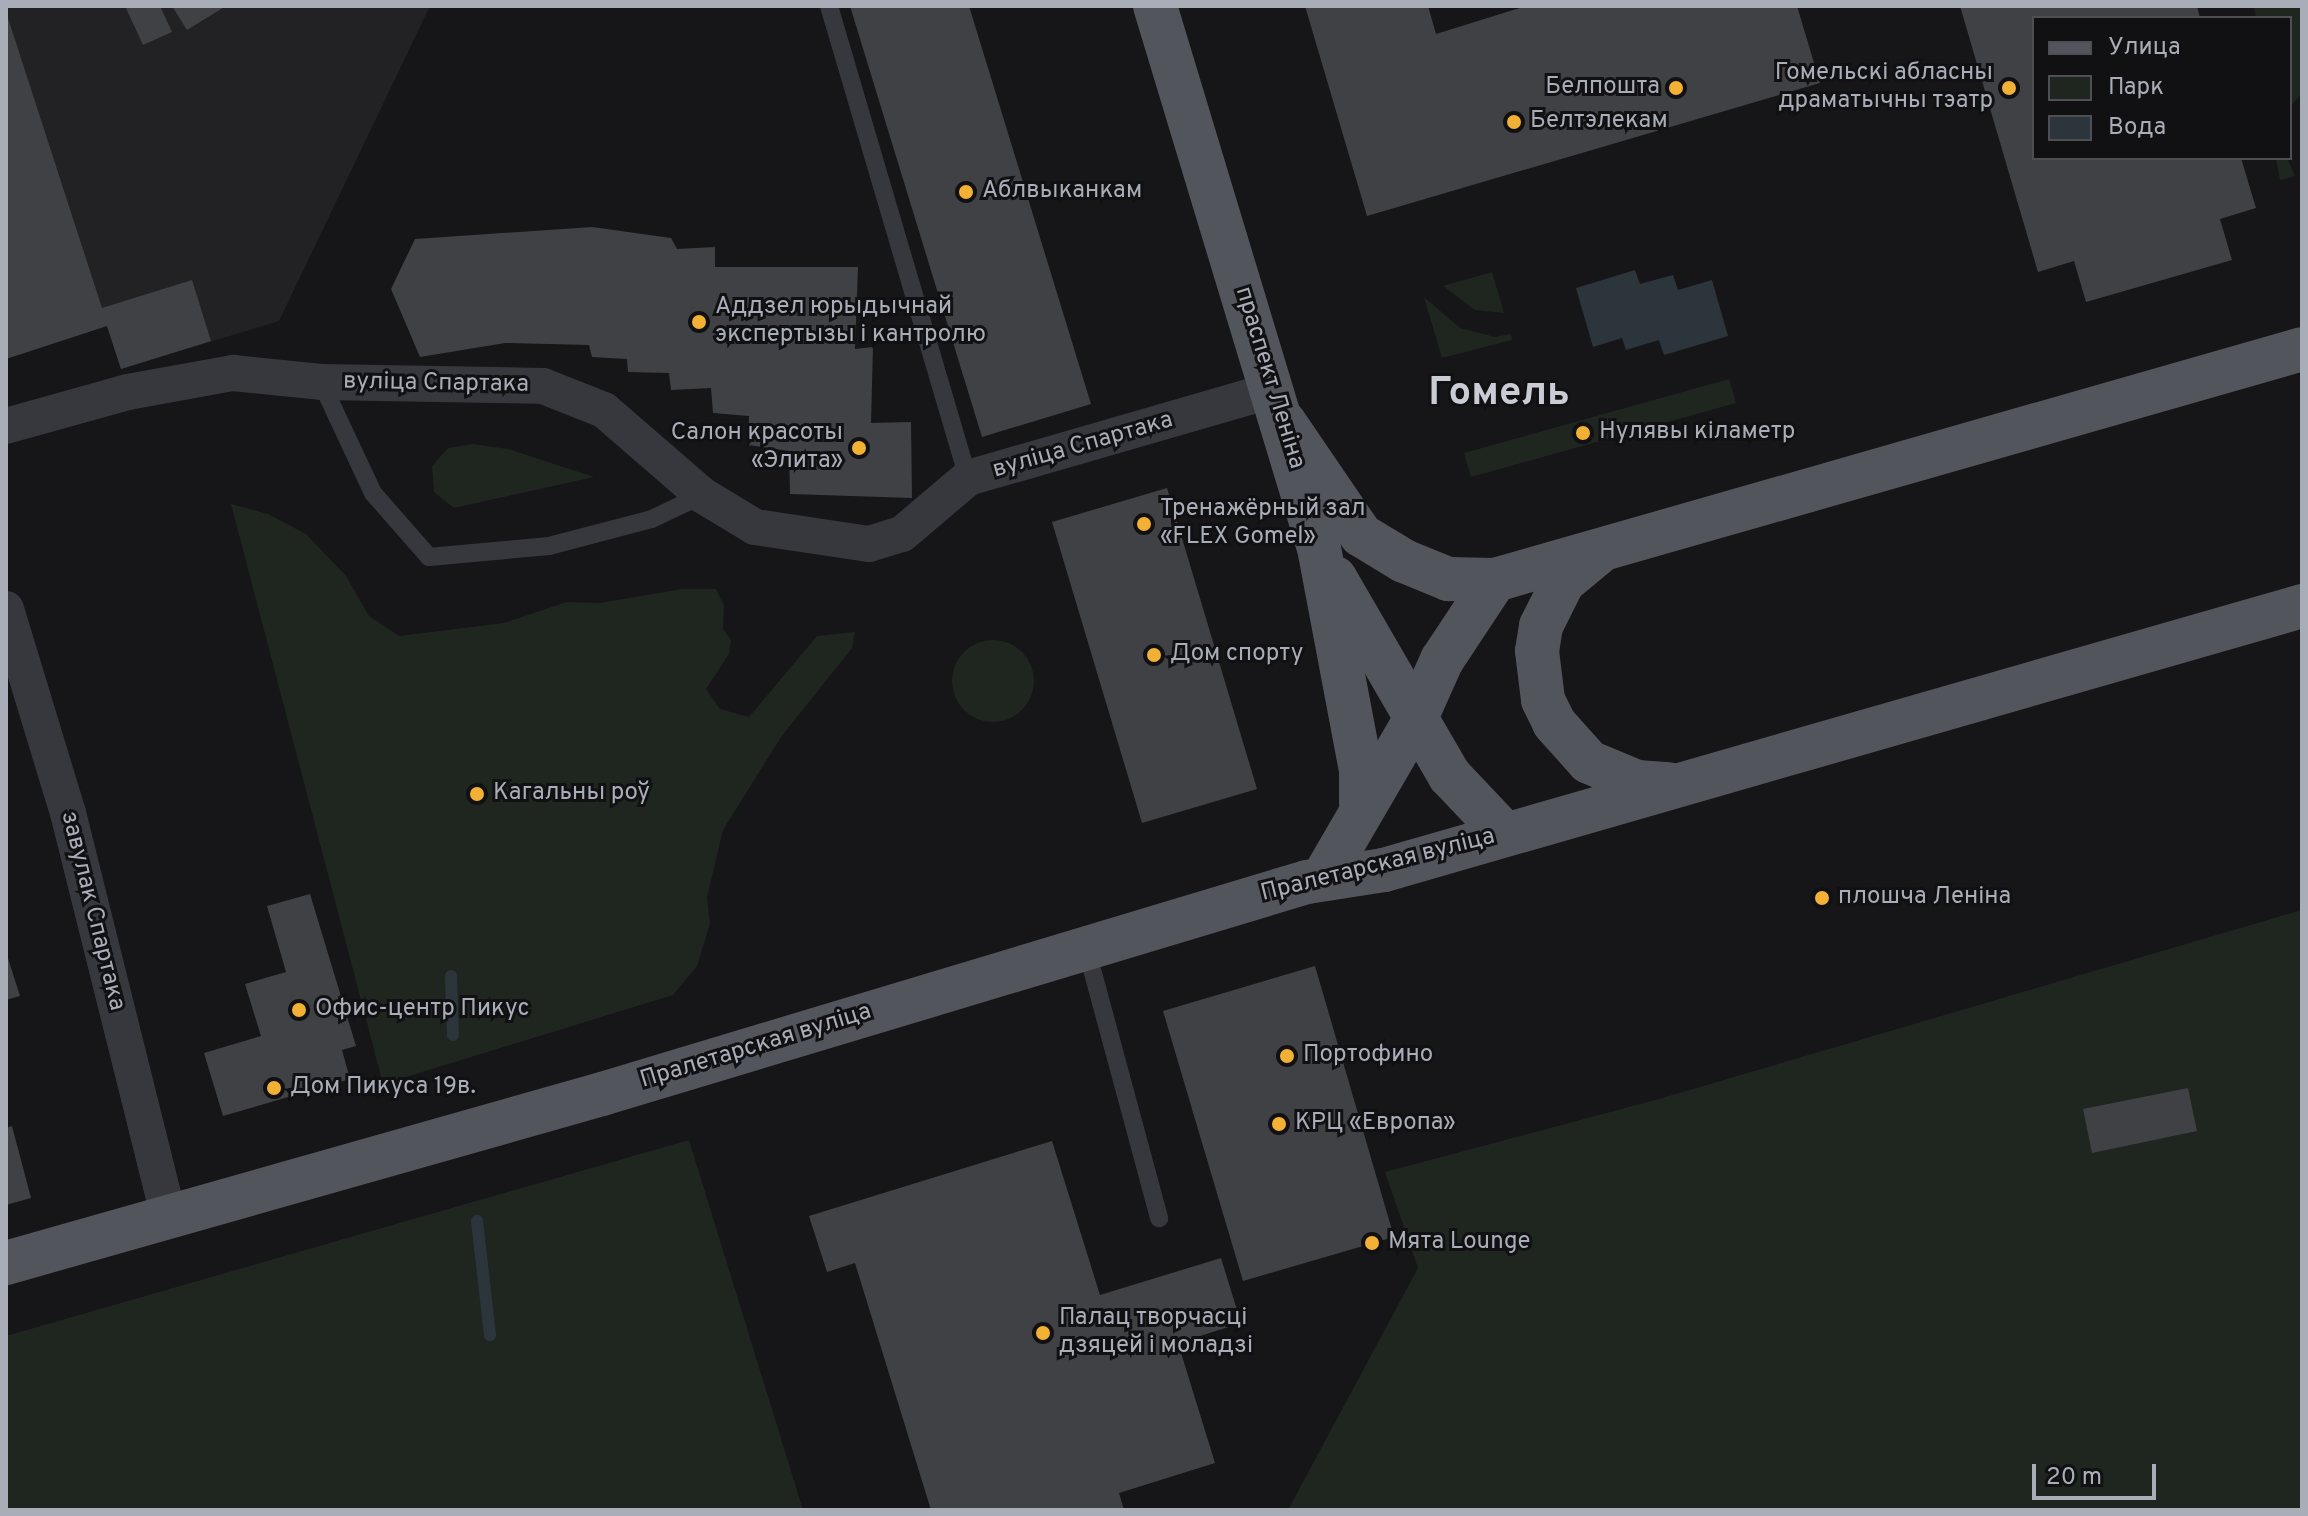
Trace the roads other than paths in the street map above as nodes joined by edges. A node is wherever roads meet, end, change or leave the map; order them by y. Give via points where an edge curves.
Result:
1 (829, 6) edge
2 (1155, 6) edge
3 (2302, 349) edge
4 (321, 382) junction
5 (1278, 406) junction
6 (6, 426) edge
7 (968, 478) junction
8 (702, 495) junction
9 (1623, 541) junction
10 (1319, 548) junction
11 (1495, 580) junction
12 (2302, 606) edge
13 (6, 609) edge
14 (1416, 718) junction
15 (1690, 781) junction
16 (1361, 804) junction
17 (1505, 834) junction
18 (1323, 878) junction
19 (1086, 947) junction
20 (168, 1215) junction
21 (1159, 1218) dead end
22 (6, 1263) edge

1 - 7 lane
2 - 5 main road, праспект Леніна
3 - 9 main road
4 - 6 street, вуліца Спартака via 233,373 128,392
4 - 8 street, вуліца Спартака via 543,386 604,410
4 - 8 lane via 373,493 429,557 549,546 652,519
5 - 7 street, вуліца Спартака
5 - 10 main road, праспект Леніна
5 - 11 main road via 1361,535 1448,579
7 - 8 street, вуліца Спартака via 902,534 869,544 755,527
9 - 11 main road
9 - 15 main road via 1580,564 1550,603 1537,651 1543,700 1554,723 1589,762 1637,782
10 - 14 main road
10 - 16 main road, праспект Леніна via 1361,771
11 - 14 main road via 1442,660
12 - 15 main road
13 - 20 street, завулак Спартака via 72,828
14 - 16 main road
14 - 17 main road via 1450,776
15 - 17 main road
16 - 18 main road
17 - 18 main road, Пралетарская вуліца via 1384,870
18 - 19 main road, Пралетарская вуліца
19 - 20 main road, Пралетарская вуліца via 602,1094
19 - 21 lane
20 - 22 main road, Пралетарская вуліца

